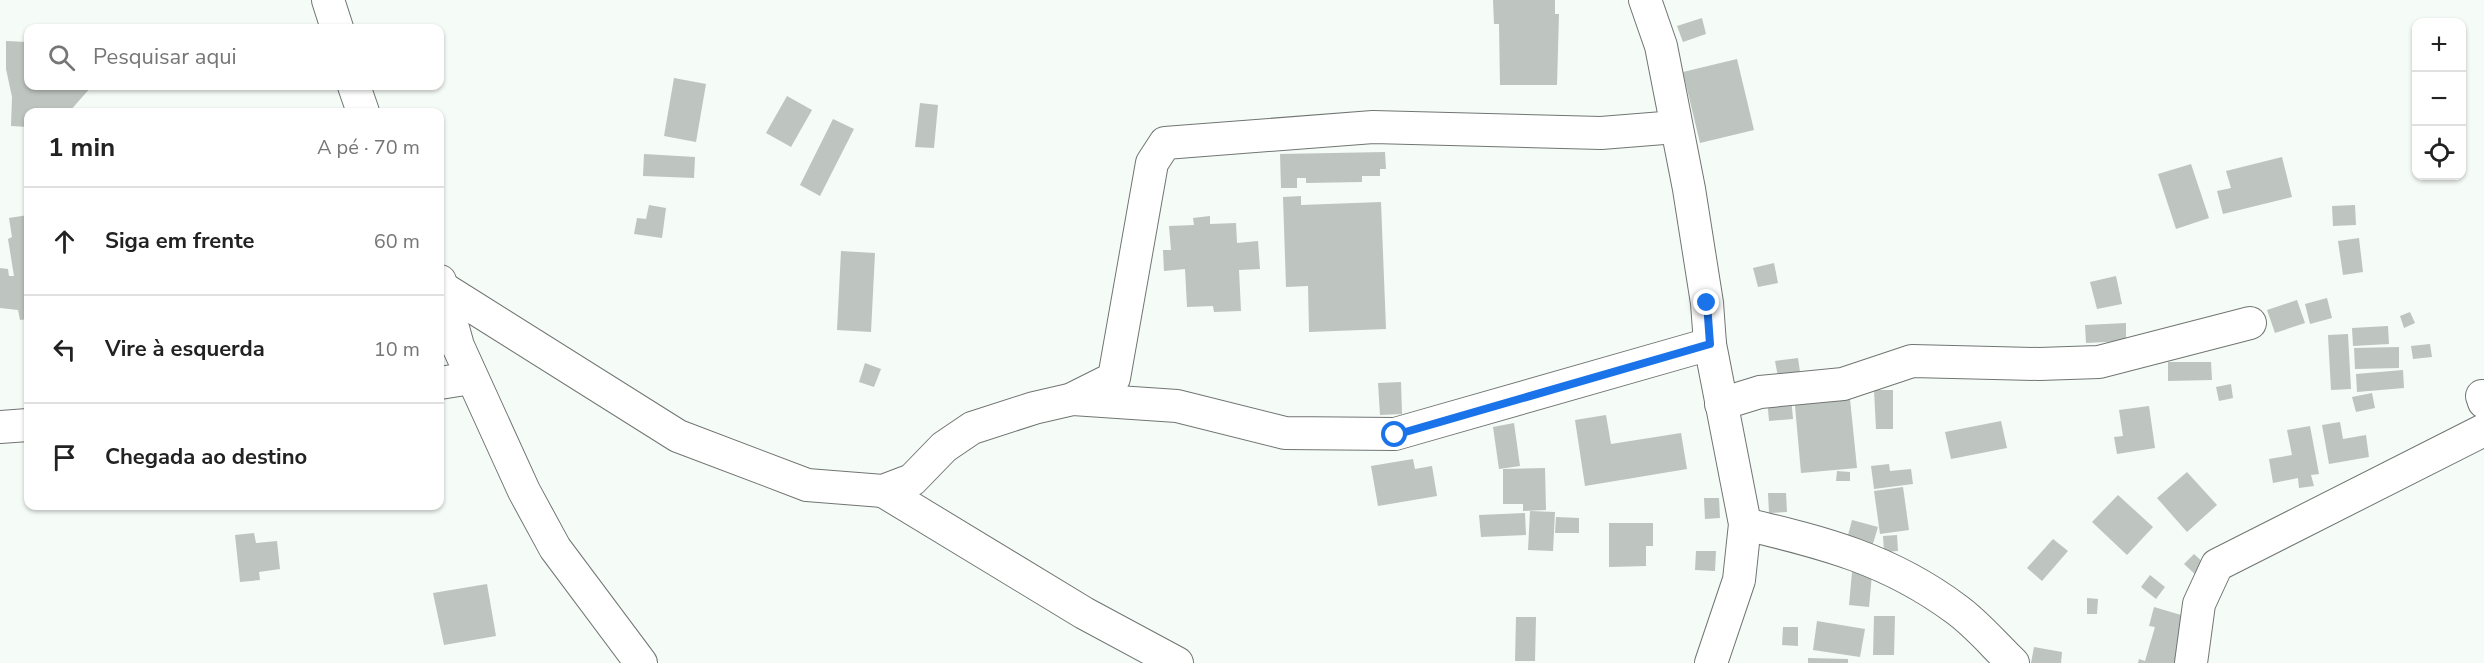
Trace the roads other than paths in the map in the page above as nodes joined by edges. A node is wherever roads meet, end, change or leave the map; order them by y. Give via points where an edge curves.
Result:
1 (328, 0) edge
2 (1645, 0) edge
3 (336, 24) edge
4 (355, 90) edge
5 (362, 108) edge
6 (1676, 127) junction
7 (444, 287) edge
8 (444, 298) edge
9 (2250, 323) dead end
10 (1710, 344) junction
11 (471, 378) junction
12 (444, 382) edge
13 (1073, 399) junction
14 (1720, 404) junction
15 (24, 425) edge
16 (0, 427) edge
17 (2484, 430) edge
18 (883, 491) junction
19 (1745, 524) junction
20 (641, 663) edge
21 (1177, 663) edge
22 (1711, 663) edge
23 (2013, 663) edge
24 (2192, 663) edge

1 - 3 street
2 - 6 street via 1661,46
4 - 5 street
6 - 10 street via 1707,303
6 - 13 street via 1601,133 1373,127 1165,143 1152,163 1114,378
7 - 18 street via 678,436 807,485
8 - 11 street
9 - 14 street via 2099,362 1912,361 1844,384 1761,392
10 - 13 street via 1395,435 1285,433 1177,406
10 - 14 street
11 - 12 street
11 - 20 street via 555,548
13 - 18 street via 972,428 944,447 912,480
14 - 19 street
15 - 16 street
17 - 24 street via 2217,565 2199,604
18 - 21 street via 1084,613
19 - 22 street via 1739,580
19 - 23 street via 1830,545 1891,568 1958,609

